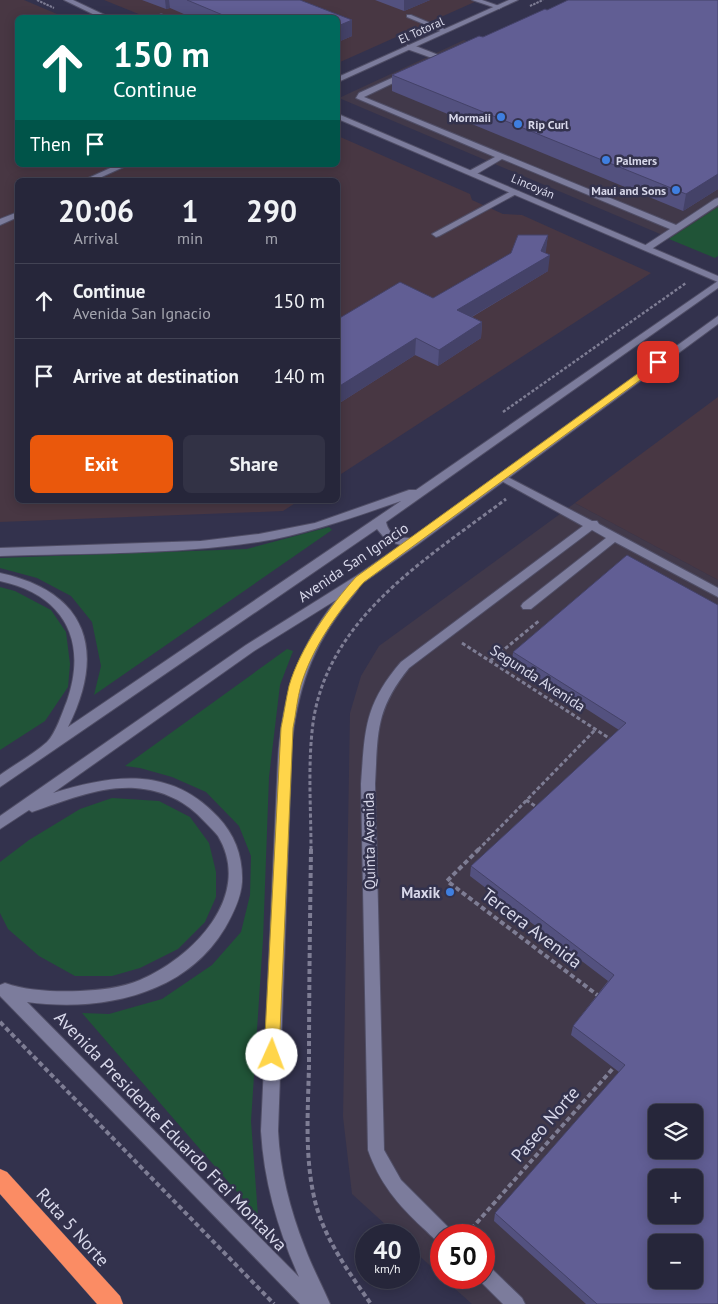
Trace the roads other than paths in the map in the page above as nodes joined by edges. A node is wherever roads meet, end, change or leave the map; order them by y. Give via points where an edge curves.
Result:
1 (67, 0) edge
2 (475, 0) edge
3 (515, 0) edge
4 (499, 7) junction
5 (101, 15) edge
6 (409, 16) dead end
7 (445, 31) junction
8 (410, 47) junction
9 (422, 68) edge
10 (413, 72) edge
11 (340, 79) edge
12 (340, 117) edge
13 (502, 156) junction
14 (119, 167) edge
15 (472, 173) junction
16 (93, 178) edge
17 (516, 192) junction
18 (718, 202) edge
19 (15, 215) edge
20 (0, 222) edge
21 (678, 228) junction
22 (436, 234) dead end
23 (647, 248) junction
24 (718, 279) edge
25 (718, 284) edge
26 (718, 319) edge
27 (502, 477) junction
28 (425, 489) junction
29 (380, 520) junction
30 (593, 524) junction
31 (615, 536) junction
32 (413, 542) junction
33 (0, 552) edge
34 (0, 577) edge
35 (360, 579) junction
36 (718, 593) edge
37 (527, 606) dead end
38 (52, 745) junction
39 (0, 782) edge
40 (14, 814) junction
41 (0, 823) edge
42 (3, 988) edge
43 (0, 1179) edge
44 (433, 1224) edge
45 (495, 1284) edge
46 (112, 1304) edge
47 (313, 1304) edge
48 (321, 1304) edge
49 (516, 1304) edge

1 - 5 main road
2 - 4 main road
3 - 4 main road, El Totoral
4 - 7 main road, El Totoral
6 - 7 main road
7 - 8 main road, El Totoral
8 - 9 main road via 438,58
8 - 11 main road, El Totoral
10 - 13 main road via 360,98
12 - 15 main road, Lincoyán
13 - 15 main road
13 - 21 main road
14 - 16 main road
15 - 17 main road, Lincoyán
17 - 22 main road
17 - 23 main road, Lincoyán
18 - 21 main road
19 - 20 main road
21 - 23 main road
23 - 24 main road, Lincoyán
25 - 28 main road, Avenida San Ignacio
26 - 27 main road, Avenida San Ignacio
27 - 30 main road
27 - 32 main road, Avenida San Ignacio
28 - 29 main road, Avenida San Ignacio
28 - 33 main road via 317,526 259,538 201,545
29 - 32 main road via 387,536 396,541
29 - 38 main road, Avenida San Ignacio
30 - 31 main road
30 - 44 main road, Quinta Avenida via 405,666 392,679 375,709 368,784 376,1150 380,1164 394,1187
31 - 36 main road
31 - 37 main road
32 - 35 main road, Avenida San Ignacio
34 - 38 main road via 24,584 51,599 71,619 80,638 82,658 75,696
35 - 40 main road, Avenida San Ignacio via 250,648
35 - 48 main road via 327,621 303,664 290,706 285,760 270,1150 290,1234
38 - 39 main road, Avenida San Ignacio
40 - 41 main road, Avenida San Ignacio
40 - 42 main road via 48,800 107,785 124,783 162,787 194,802 217,823 230,849 234,886 225,916 207,943 184,966 164,978 142,987 90,998 51,998
42 - 47 main road, Avenida Presidente Eduardo Frei Montalva
43 - 46 highway, Ruta 5 Norte
45 - 49 main road

